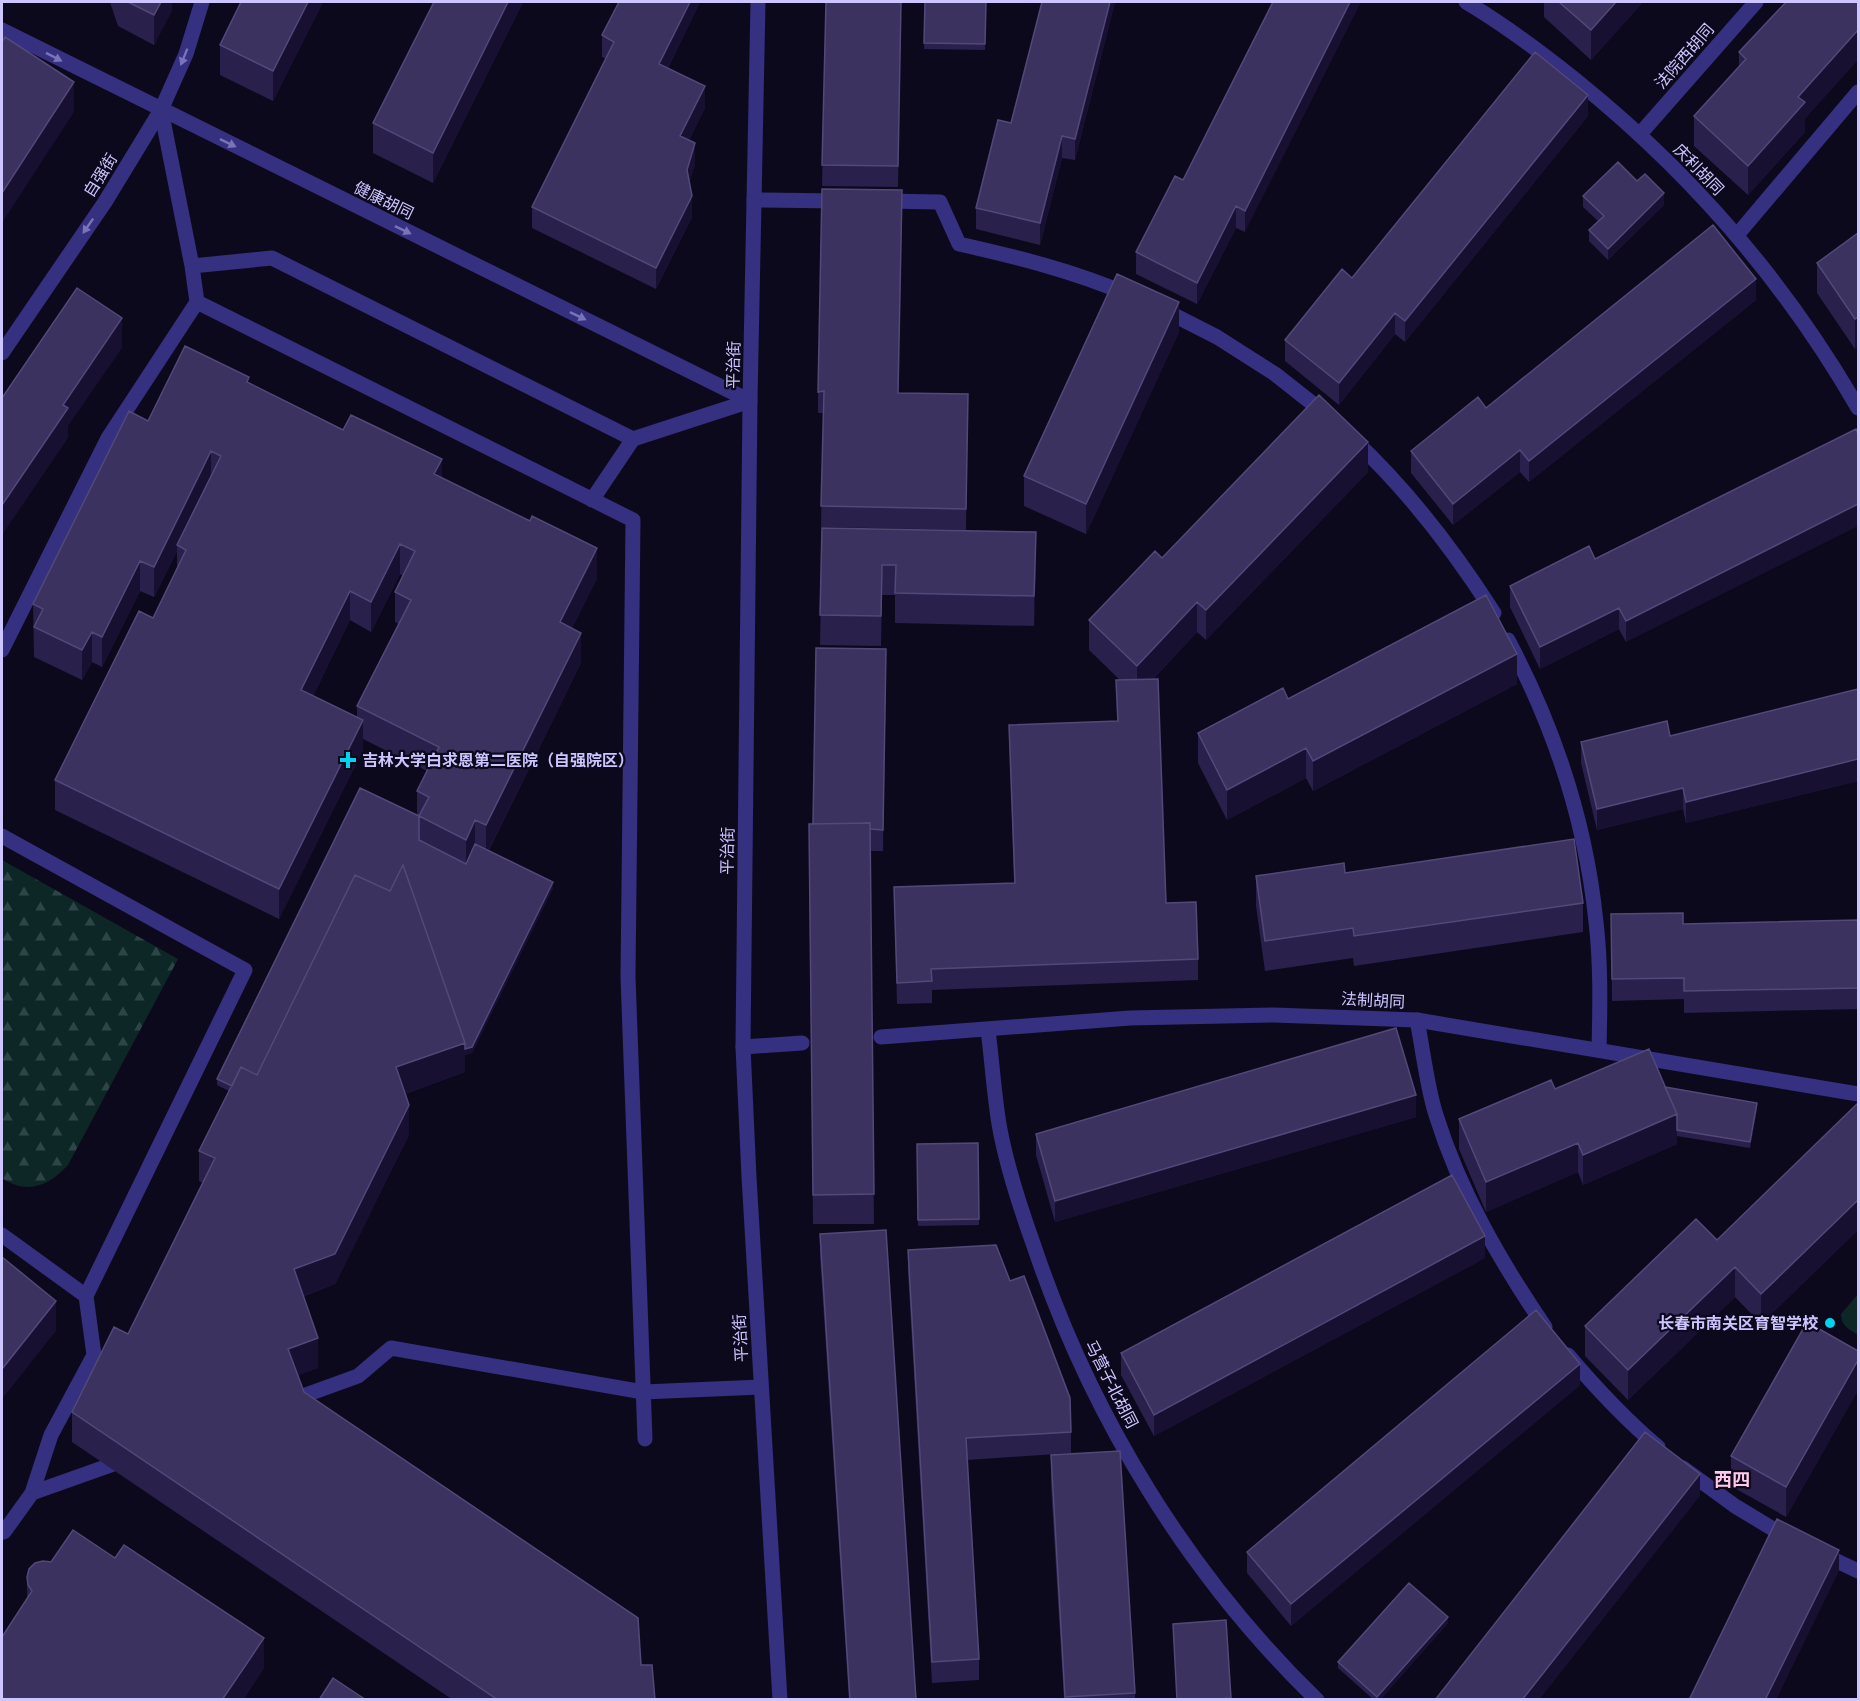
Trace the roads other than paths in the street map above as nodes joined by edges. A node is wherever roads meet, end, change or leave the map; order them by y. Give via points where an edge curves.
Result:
1 (202, 2) edge
2 (758, 2) edge
3 (1466, 2) edge
4 (1756, 2) edge
5 (2, 30) edge
6 (1858, 92) edge
7 (161, 110) junction
8 (1640, 134) junction
9 (754, 200) junction
10 (1737, 235) junction
11 (192, 266) junction
12 (197, 302) junction
13 (2, 352) edge
14 (750, 401) junction
15 (1858, 408) edge
16 (633, 439) junction
17 (592, 500) junction
18 (2, 650) edge
19 (2, 836) edge
20 (1417, 1020) junction
21 (988, 1029) junction
22 (881, 1037) dead end
23 (802, 1043) dead end
24 (743, 1047) junction
25 (1599, 1050) junction
26 (1858, 1094) edge
27 (2, 1235) edge
28 (86, 1296) junction
29 (761, 1387) junction
30 (643, 1392) junction
31 (279, 1404) edge
32 (645, 1439) dead end
33 (144, 1453) edge
34 (32, 1493) junction
35 (4, 1532) dead end
36 (1858, 1571) edge
37 (1313, 1698) edge
38 (780, 1700) edge

1 -> 7 street, 自强街 via 186,54
2 - 9 street, 平治街
3 - 8 street, 庆利胡同 via 1550,59
4 - 8 street, 法院西胡同
5 -> 7 street, 健康胡同
6 - 10 street
7 - 11 street
7 -> 13 street, 自强街 via 105,202
7 -> 14 street, 健康胡同
8 - 10 street, 庆利胡同
9 - 14 street, 平治街
9 - 25 street via 940,202 959,244 1092,279 1217,337 1275,374 1379,464 1425,514 1464,566 1498,620 1548,726 1572,796 1587,858 1596,921
10 - 15 street, 庆利胡同 via 1790,303
11 - 12 street
11 - 16 street via 272,258
12 - 17 street
12 - 18 street via 108,438
14 - 16 street
14 - 24 street, 平治街
16 - 17 street
17 - 30 street via 633,520 628,976
19 - 28 street via 245,970
20 - 21 street, 法制胡同 via 1261,1015 1130,1018
20 - 25 street, 法制胡同
20 - 36 street via 1435,1113 1457,1172 1515,1282 1557,1342 1627,1419 1671,1458 1735,1506
21 - 22 street, 法制胡同
21 - 37 street, 马营子北胡同 via 1000,1125 1019,1203 1076,1354 1111,1426 1197,1562
23 - 24 street
24 - 29 street, 平治街
25 - 26 street, 法制胡同
27 - 28 street
28 - 34 street via 94,1354 51,1434
29 - 30 street
29 - 38 street, 平治街
30 - 31 street via 391,1348 358,1376
30 - 32 street
33 - 34 street
34 - 35 street

